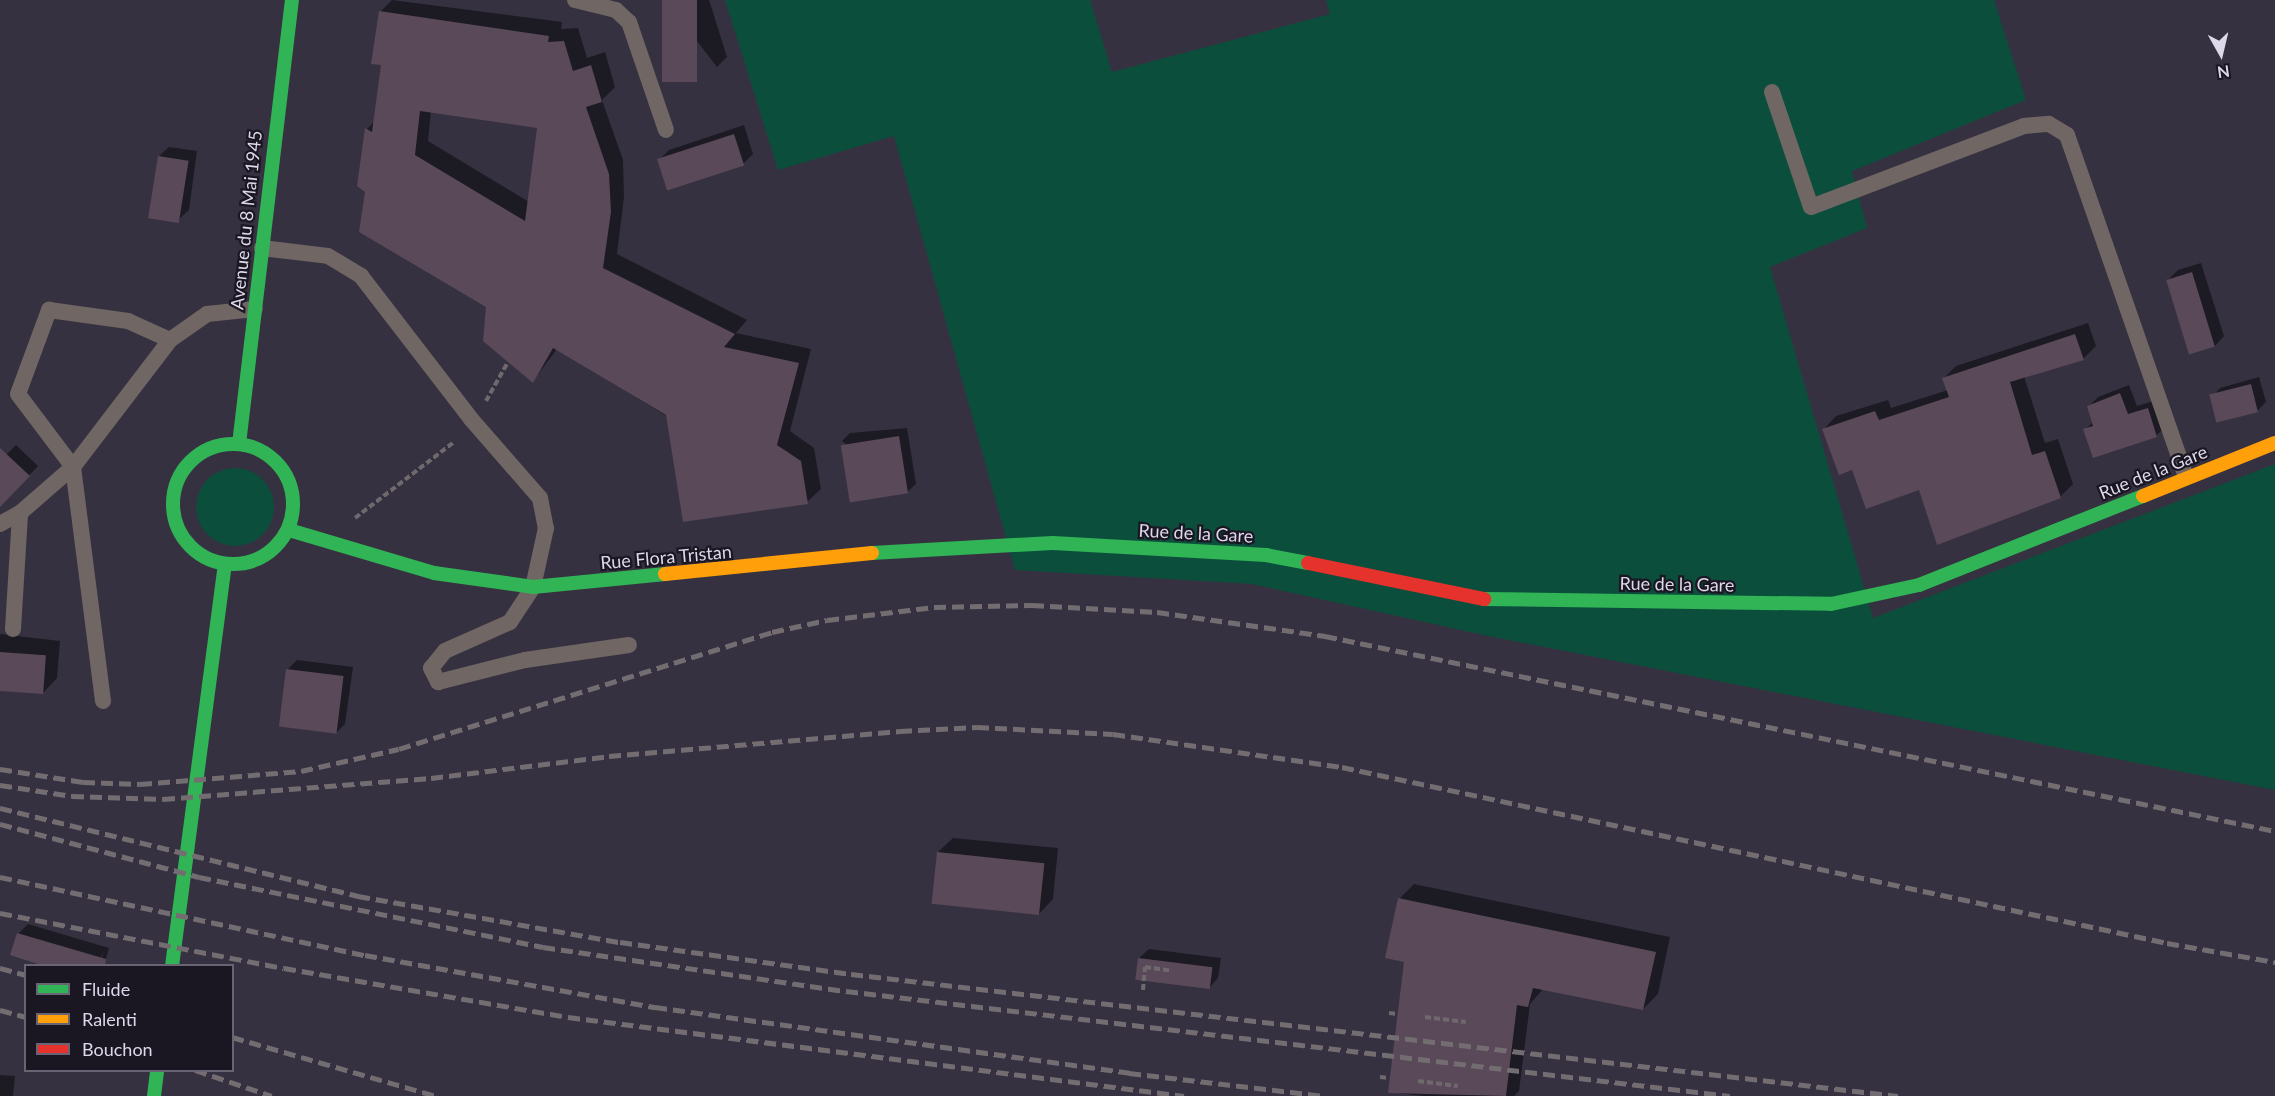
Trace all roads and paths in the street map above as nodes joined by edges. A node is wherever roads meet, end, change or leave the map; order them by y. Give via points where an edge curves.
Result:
1 (292, 0) edge
2 (575, 0) edge
3 (1772, 92) dead end
4 (666, 130) dead end
5 (262, 248) junction
6 (255, 309) junction
7 (170, 340) junction
8 (508, 362) dead end
9 (484, 404) dead end
10 (454, 442) dead end
11 (2275, 443) edge
12 (238, 444) junction
13 (73, 467) junction
14 (2186, 477) junction
15 (20, 513) junction
16 (350, 522) dead end
17 (0, 524) edge
18 (289, 530) junction
19 (1053, 543) joint
20 (225, 564) junction
21 (533, 587) junction
22 (13, 629) dead end
23 (629, 645) dead end
24 (103, 701) dead end
25 (172, 964) edge
26 (1172, 971) dead end
27 (1143, 990) dead end
28 (1389, 1013) dead end
29 (1398, 1014) dead end
30 (1425, 1017) dead end
31 (1466, 1022) dead end
32 (157, 1073) edge
33 (1380, 1077) dead end
34 (1389, 1078) dead end
35 (1418, 1081) dead end
36 (1458, 1086) dead end
37 (154, 1096) edge

1 - 5 main road, Avenue du 8 Mai 1945
2 - 4 lane via 616,10 629,22
3 - 14 lane via 1810,207 2024,126 2049,124 2067,135
5 - 6 main road, Avenue du 8 Mai 1945
5 - 21 lane via 328,256 361,276 471,419 540,498 546,528
6 - 7 lane via 207,314
6 - 12 main road, Avenue du 8 Mai 1945
7 - 13 lane
7 - 13 lane via 128,321 49,310 18,394
8 - 9 path
10 - 16 path
11 - 14 main road, Rue de la Gare
12 - 18 main road via 257,448 274,459 286,474 293,492
12 - 20 main road via 218,446 199,454 184,469 175,487 172,508 183,537 205,558
13 - 15 lane
13 - 24 lane
14 - 19 main road, Rue de la Gare via 1919,585 1831,604 1490,600 1266,555
15 - 17 lane
15 - 22 lane
18 - 20 main road via 263,558
18 - 21 main road, Rue Flora Tristan via 434,573
19 - 21 main road, Rue Flora Tristan via 926,547
20 - 25 main road
21 - 23 lane via 510,622 445,651 431,668 438,682 525,660
26 - 27 path via 1145,967
28 - 29 path
30 - 31 path
32 - 37 main road
33 - 34 path
35 - 36 path

